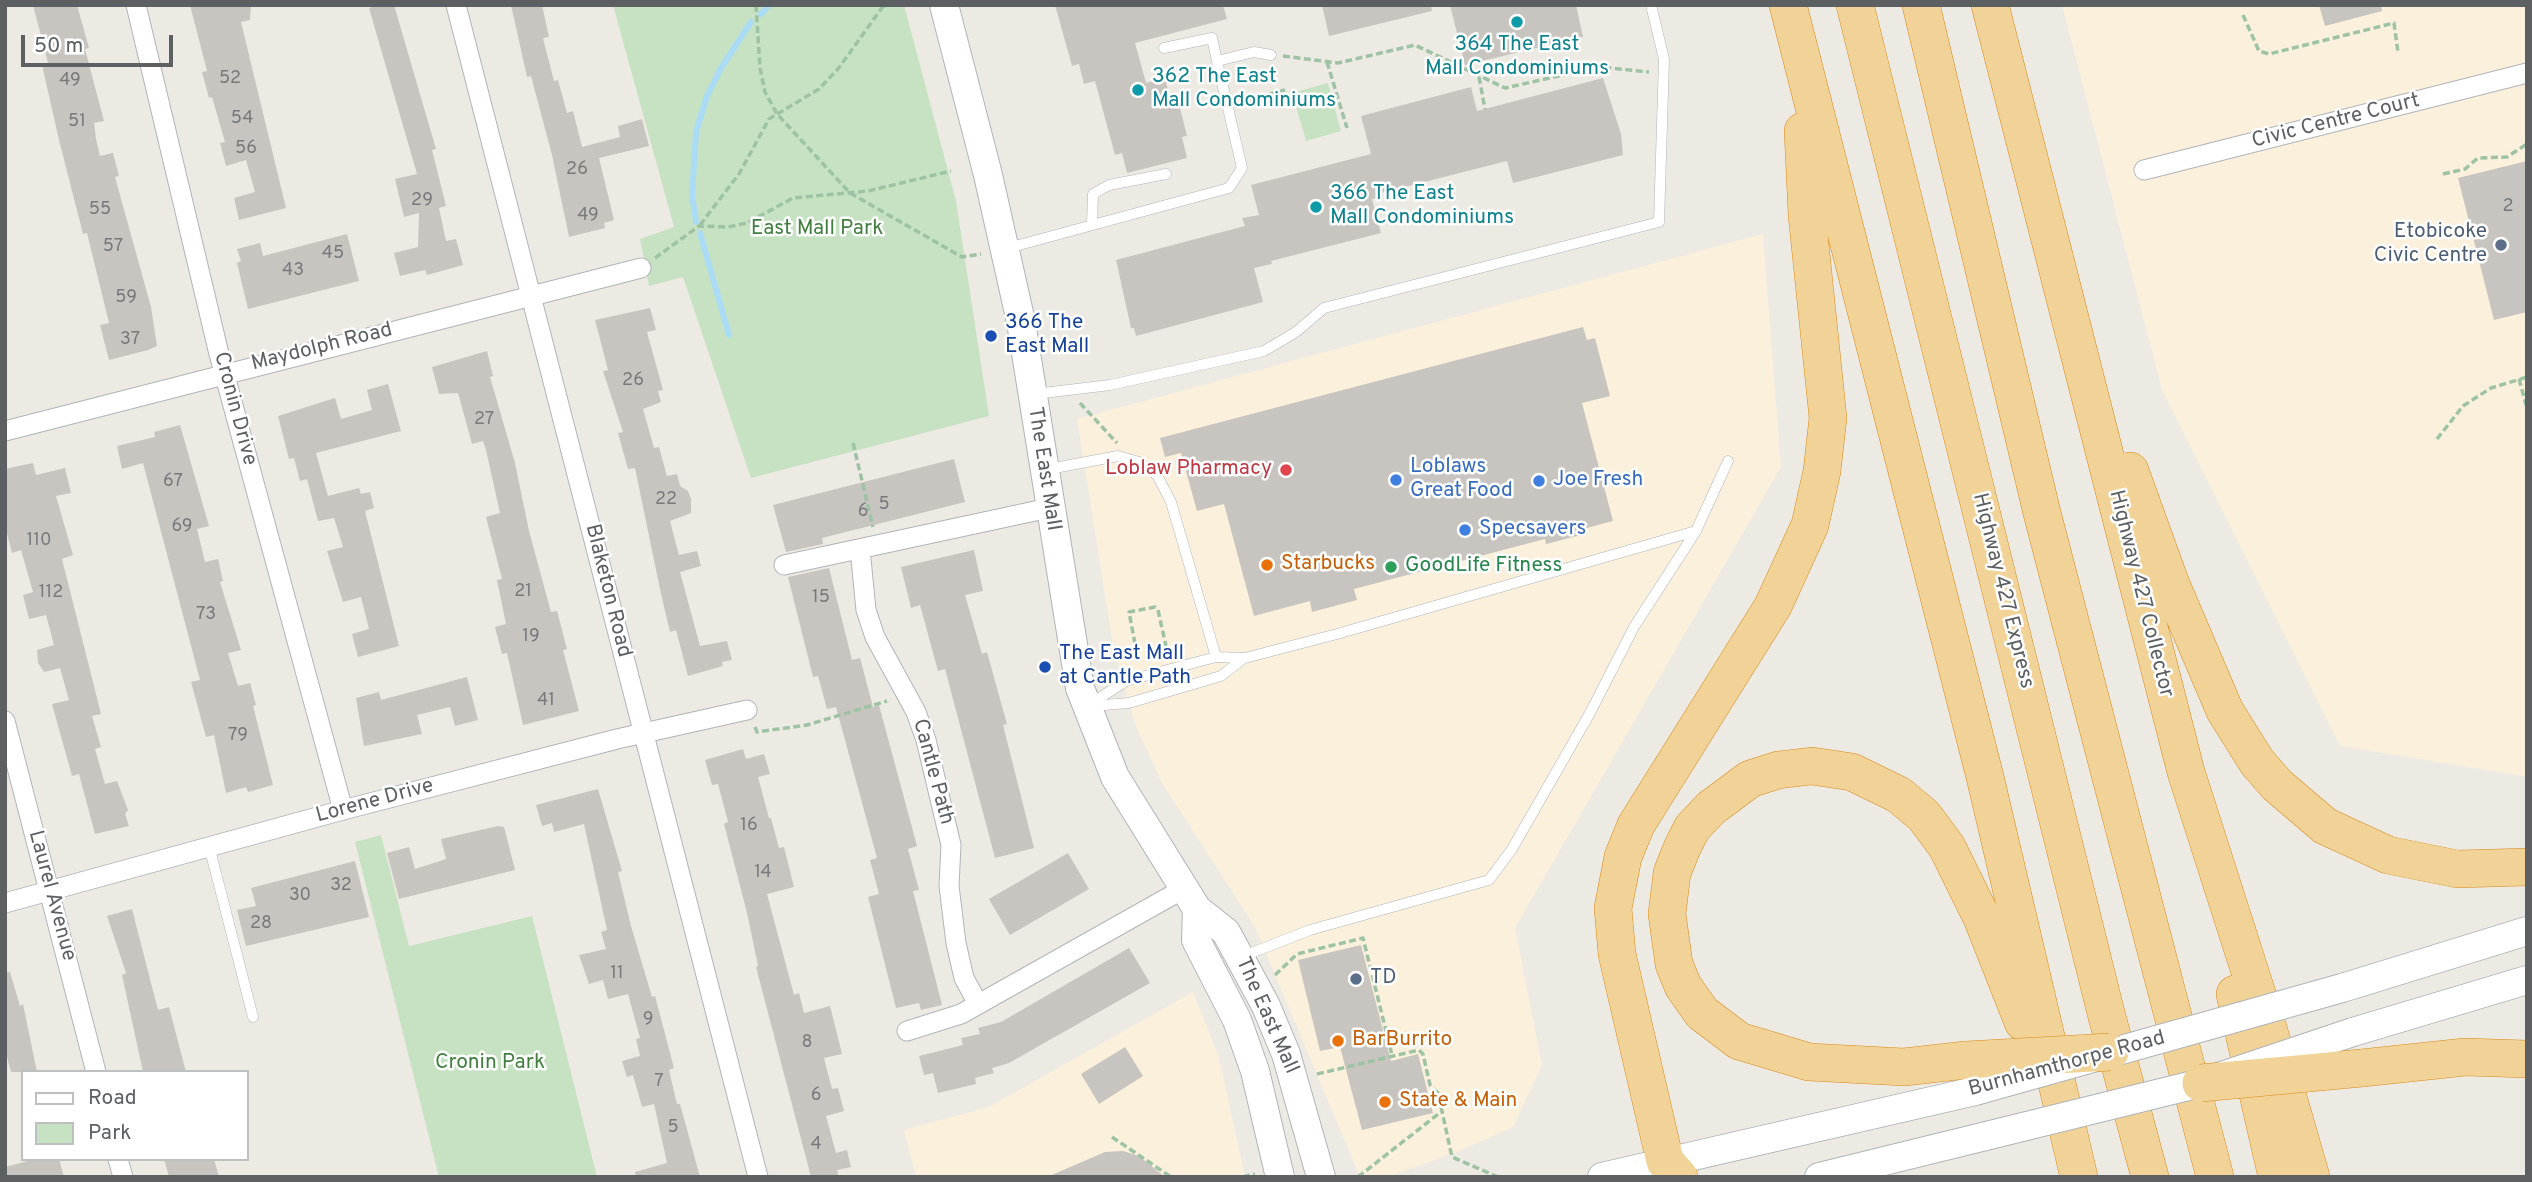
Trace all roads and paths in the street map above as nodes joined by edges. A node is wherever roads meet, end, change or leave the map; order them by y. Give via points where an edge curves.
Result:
1 (136, 5) edge
2 (456, 5) edge
3 (756, 5) edge
4 (884, 5) edge
5 (944, 5) edge
6 (1651, 5) edge
7 (1788, 5) edge
8 (1855, 5) edge
9 (1921, 5) edge
10 (1990, 5) edge
11 (2243, 15) dead end
12 (1164, 48) dead end
13 (2398, 52) dead end
14 (1799, 53) junction
15 (1270, 55) joint
16 (1217, 61) junction
17 (1327, 62) junction
18 (1663, 73) junction
19 (2527, 73) edge
20 (1478, 75) junction
21 (1285, 90) dead end
22 (1227, 105) junction
23 (1485, 109) dead end
24 (777, 114) junction
25 (1347, 128) dead end
26 (2527, 144) edge
27 (2144, 170) dead end
28 (951, 171) dead end
29 (1166, 174) dead end
30 (2443, 174) dead end
31 (850, 193) junction
32 (1092, 225) junction
33 (699, 226) junction
34 (1004, 249) junction
35 (641, 268) joint
36 (2057, 272) junction
37 (532, 295) junction
38 (224, 373) junction
39 (2527, 377) edge
40 (2519, 379) junction
41 (1071, 390) junction
42 (1031, 394) junction
43 (2527, 408) edge
44 (2527, 426) edge
45 (5, 432) edge
46 (2437, 439) dead end
47 (853, 443) dead end
48 (2527, 454) edge
49 (1125, 457) junction
50 (1728, 461) dead end
51 (1043, 470) junction
52 (1049, 509) junction
53 (1696, 531) junction
54 (869, 548) junction
55 (784, 565) dead end
56 (1166, 646) dead end
57 (1137, 654) dead end
58 (1216, 657) junction
59 (1245, 658) junction
60 (906, 695) junction
61 (1086, 707) junction
62 (747, 710) joint
63 (5, 721) edge
64 (643, 732) junction
65 (2186, 772) junction
66 (343, 810) junction
67 (209, 845) junction
68 (2527, 867) edge
69 (50, 891) junction
70 (1191, 898) junction
71 (5, 903) edge
72 (2527, 931) edge
73 (1240, 957) junction
74 (2527, 980) edge
75 (1258, 992) junction
76 (977, 1002) junction
77 (253, 1017) dead end
78 (2268, 1028) junction
79 (907, 1031) dead end
80 (2110, 1052) joint
81 (1392, 1055) junction
82 (2527, 1059) edge
83 (95, 1070) edge
84 (1970, 1076) junction
85 (1295, 1080) junction
86 (2201, 1083) junction
87 (1442, 1111) junction
88 (1112, 1137) dead end
89 (2069, 1138) junction
90 (1672, 1169) edge
91 (758, 1177) edge
92 (1171, 1177) edge
93 (1280, 1177) edge
94 (1321, 1177) edge
95 (1359, 1177) edge
96 (1498, 1177) edge
97 (1602, 1177) edge
98 (1819, 1177) edge
99 (2079, 1177) edge
100 (2150, 1177) edge
101 (2215, 1177) edge
102 (2277, 1177) edge
103 (2311, 1177) edge
104 (2333, 1177) edge

1 - 38 street, Cronin Drive
2 - 37 street, Blaketon Road
3 - 24 path via 760,68 765,92
4 - 24 path via 819,89
5 - 34 main road, The East Mall
6 - 18 lane
7 - 14 highway
8 - 100 highway, Highway 427 Express
9 - 101 highway via 2042,513
10 - 36 highway, Highway 427 Collector
11 - 13 path via 2259,51 2269,54 2394,23
12 - 16 lane via 1212,38
14 - 89 highway via 1985,776
14 - 90 highway via 1807,215 1828,418 1813,512 1773,606 1636,825 1623,857 1613,908 1617,954
15 - 16 lane via 1254,52
15 - 17 path
16 - 22 lane
17 - 20 path via 1415,45
17 - 25 path
18 - 20 path via 1599,67 1504,88
18 - 41 lane via 1660,222 1324,308 1264,351
19 - 27 street, Civic Centre Court
20 - 23 path
21 - 22 path
22 - 32 lane via 1242,167 1228,188
24 - 31 path
24 - 33 path via 765,124 739,174
26 - 30 path via 2507,157 2478,158 2465,169
28 - 31 path
29 - 32 lane via 1109,185 1093,194
31 - 33 path via 793,198 736,226
31 - 34 path via 962,257
32 - 34 lane
33 - 35 path
34 - 42 main road, The East Mall
35 - 37 street, Maydolph Road
36 - 65 highway, Highway 427 Collector
36 - 68 highway via 2170,582 2225,711 2258,762 2277,785 2325,826 2372,849 2439,867
37 - 38 street, Maydolph Road
37 - 64 street, Blaketon Road
38 - 45 street, Maydolph Road
38 - 66 street, Cronin Drive
39 - 40 path
40 - 43 path
40 - 46 path via 2491,388 2463,406
41 - 42 lane
41 - 49 path via 1097,425 1111,434
42 - 51 main road, The East Mall
44 - 48 path
47 - 54 path
49 - 51 lane
49 - 58 lane via 1146,465 1166,487
50 - 53 lane
51 - 52 main road, The East Mall
52 - 54 street
52 - 61 main road, The East Mall via 1073,660
53 - 59 lane
53 - 73 lane via 1634,627 1590,713 1512,849 1489,880 1310,930
54 - 55 street
54 - 60 street, Cantle Path via 866,610
56 - 57 path via 1158,610 1129,612
58 - 59 lane
58 - 61 lane via 1126,681
59 - 61 lane via 1221,676 1129,704
60 - 62 path via 807,725 757,732
60 - 76 street, Cantle Path via 926,740 945,816 951,845 952,924 964,978
61 - 70 main road, The East Mall via 1115,777
62 - 64 street, Lorene Drive
63 - 69 street, Laurel Avenue
64 - 66 street, Lorene Drive
64 - 91 street, Blaketon Road
65 - 78 highway, Highway 427 Collector
65 - 102 highway
66 - 67 street, Lorene Drive
67 - 69 street, Lorene Drive
67 - 77 lane
69 - 71 street, Lorene Drive
69 - 83 street, Laurel Avenue
70 - 73 main road, The East Mall via 1226,932
70 - 76 street
70 - 93 main road, The East Mall via 1196,940 1251,1058
72 - 80 main road, Burnhamthorpe Road, bridge
73 - 75 main road, The East Mall
74 - 86 main road, bridge
75 - 81 path via 1297,954 1363,938
75 - 85 main road, The East Mall
76 - 79 street via 944,1021
78 - 103 highway, Highway 427 Collector
78 - 104 highway
80 - 84 highway, bridge
81 - 85 path
81 - 87 path via 1414,1049 1422,1052
82 - 86 highway, bridge via 2465,1057
84 - 89 highway via 1801,1061 1739,1041 1702,1013 1682,986 1674,964 1667,914 1672,873 1682,848 1692,828 1711,808 1750,779 1812,766 1875,781 1924,816 1947,847 1982,918
84 - 90 main road, Burnhamthorpe Road
85 - 94 main road, The East Mall
86 - 98 main road, bridge
87 - 95 path
87 - 96 path via 1452,1157
88 - 92 path
89 - 99 highway
90 - 97 main road, Burnhamthorpe Road

